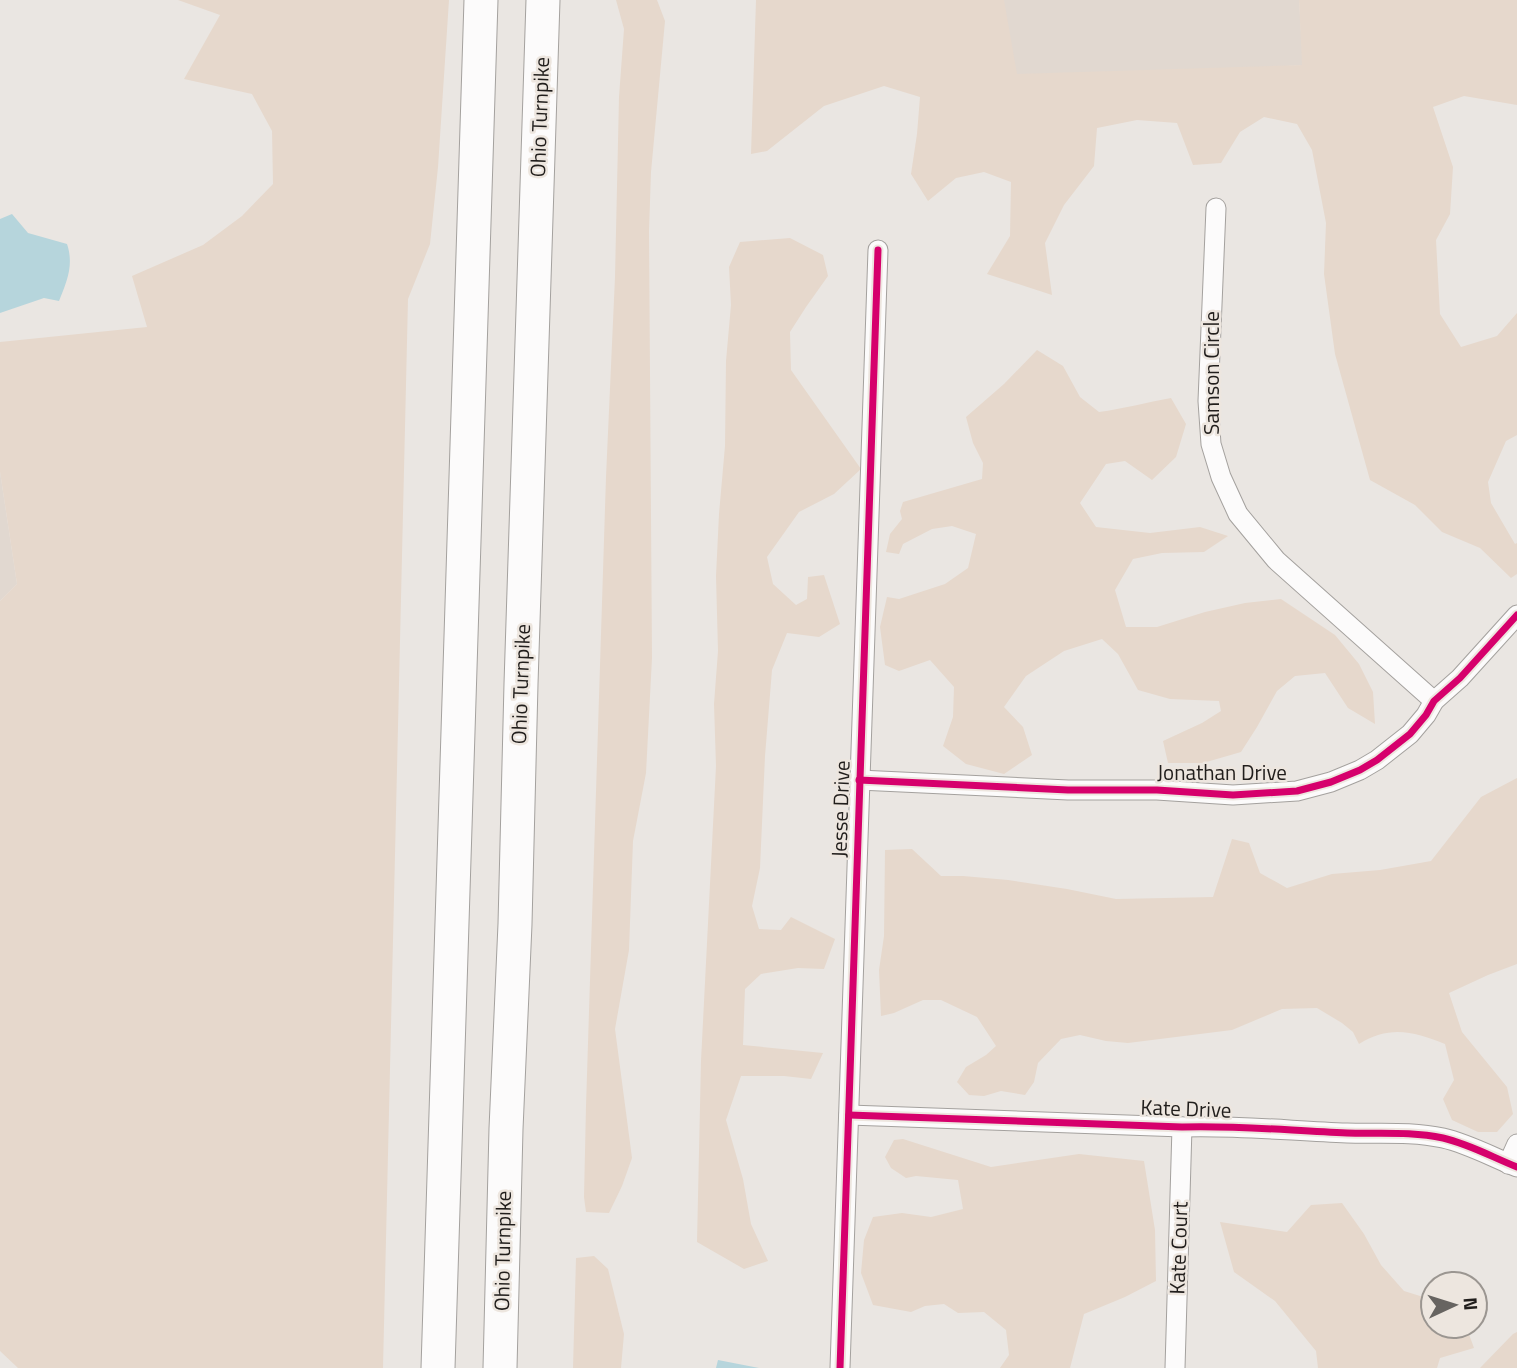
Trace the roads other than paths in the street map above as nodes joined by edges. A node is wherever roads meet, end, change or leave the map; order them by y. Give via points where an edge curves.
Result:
1 (481, 0) edge
2 (543, 0) edge
3 (1216, 208) dead end
4 (878, 250) dead end
5 (1517, 615) edge
6 (1434, 702) junction
7 (859, 780) junction
8 (849, 1115) junction
9 (1182, 1127) junction
10 (1517, 1144) edge
11 (1512, 1166) edge
12 (438, 1368) edge
13 (500, 1368) edge
14 (840, 1368) edge
15 (1174, 1368) edge

1 - 12 highway
2 - 13 highway, Ohio Turnpike
3 - 6 street, Samson Circle via 1208,401 1211,444 1221,477 1238,514 1276,560
4 - 7 street, Jesse Drive
5 - 6 street, Jonathan Drive
6 - 7 street, Jonathan Drive via 1418,726 1377,760 1331,782 1297,791 1233,795
7 - 8 street, Jesse Drive
8 - 9 street, Kate Drive
8 - 14 street, Jesse Drive
9 - 11 street, Kate Drive via 1407,1133 1469,1145
9 - 15 street, Kate Court
10 - 11 street

